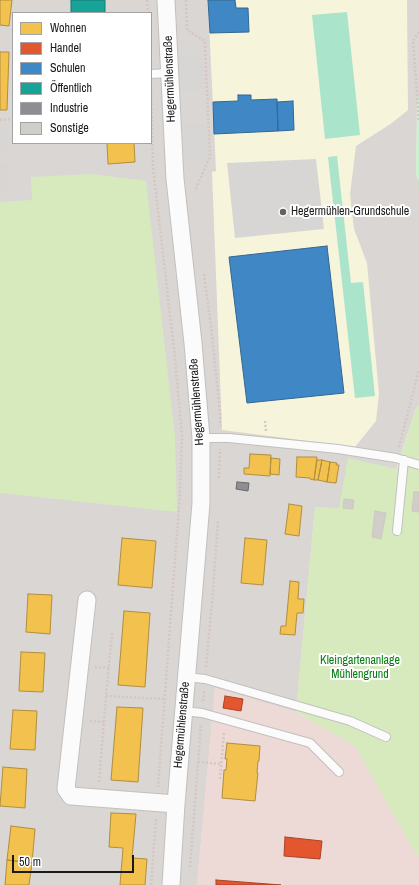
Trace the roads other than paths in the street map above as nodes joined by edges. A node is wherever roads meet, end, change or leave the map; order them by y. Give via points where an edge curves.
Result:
1 (166, 0) edge
2 (170, 73) junction
3 (152, 74) edge
4 (201, 438) junction
5 (400, 459) junction
6 (419, 465) edge
7 (397, 531) dead end
8 (87, 600) dead end
9 (186, 677) junction
10 (183, 711) junction
11 (386, 737) dead end
12 (339, 772) dead end
13 (176, 804) junction
14 (171, 885) edge

1 - 2 street, Hegermühlenstraße
2 - 3 lane
2 - 4 street, Hegermühlenstraße via 175,179
4 - 5 lane via 229,438 338,448
4 - 9 street, Hegermühlenstraße via 201,503
5 - 6 lane
5 - 7 lane
8 - 13 street via 66,789 71,796
9 - 10 street, Hegermühlenstraße
9 - 11 lane via 205,679 350,721
10 - 12 lane via 202,713 310,743
10 - 13 street, Hegermühlenstraße
13 - 14 street, Hegermühlenstraße

